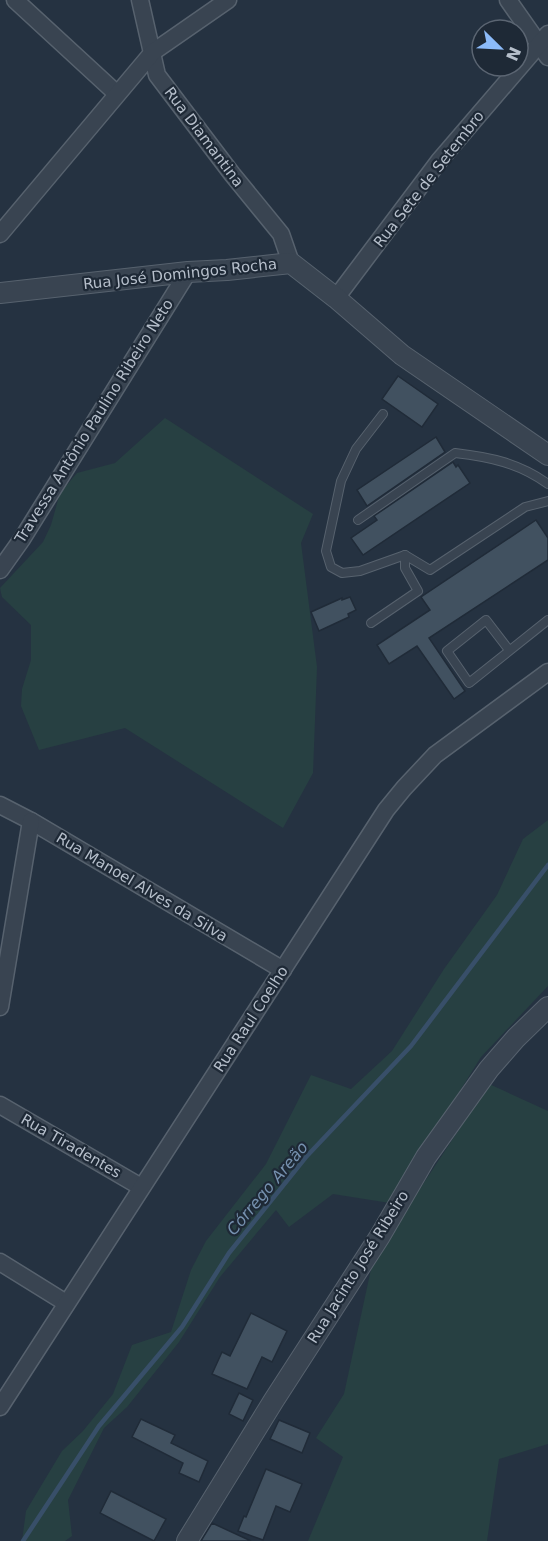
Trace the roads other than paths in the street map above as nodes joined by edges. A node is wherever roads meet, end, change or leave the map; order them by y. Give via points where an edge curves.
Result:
1 (15, 0) edge
2 (140, 0) edge
3 (228, 0) edge
4 (508, 0) edge
5 (545, 45) edge
6 (153, 52) junction
7 (116, 93) junction
8 (0, 234) edge
9 (291, 263) junction
10 (188, 272) junction
11 (0, 293) edge
12 (336, 298) junction
13 (383, 414) dead end
14 (548, 455) edge
15 (548, 484) edge
16 (548, 501) edge
17 (358, 520) dead end
18 (405, 555) junction
19 (0, 570) edge
20 (548, 620) edge
21 (371, 623) dead end
22 (509, 650) junction
23 (548, 672) edge
24 (0, 806) edge
25 (31, 821) junction
26 (283, 970) junction
27 (0, 1007) edge
28 (548, 1007) edge
29 (0, 1105) edge
30 (141, 1187) junction
31 (0, 1262) edge
32 (66, 1303) junction
33 (0, 1407) edge
34 (187, 1541) edge

1 - 7 street
2 - 6 street, Rua Diamantina
3 - 6 street
4 - 5 street
5 - 12 street, Rua Sete de Setembro via 439,161
6 - 7 street
6 - 9 street, Rua Diamantina via 157,75 281,234
7 - 8 street
9 - 10 street, Rua José Domingos Rocha
9 - 12 street, Rua José Domingos Rocha
10 - 11 street, Rua José Domingos Rocha
10 - 19 street, Travessa Antônio Paulino Ribeiro Neto
12 - 14 street, Rua José Domingos Rocha via 402,355
13 - 18 lane via 356,449 341,481 326,551 331,567 342,573 360,571
15 - 17 lane via 530,471 486,456 455,453
16 - 18 lane via 525,507 430,570
18 - 21 lane via 405,568 418,591
20 - 22 lane
22 - 22 lane via 469,683 447,651 486,620
23 - 26 street, Rua Raul Coelho via 435,755 404,788
24 - 25 street, Rua Manoel Alves da Silva
25 - 26 street, Rua Manoel Alves da Silva
25 - 27 street
26 - 30 street, Rua Raul Coelho
28 - 34 street, Rua Jacinto José Ribeiro via 489,1069 426,1157
29 - 30 street, Rua Tiradentes
30 - 32 street, Rua Raul Coelho
31 - 32 street
32 - 33 street, Rua Raul Coelho

